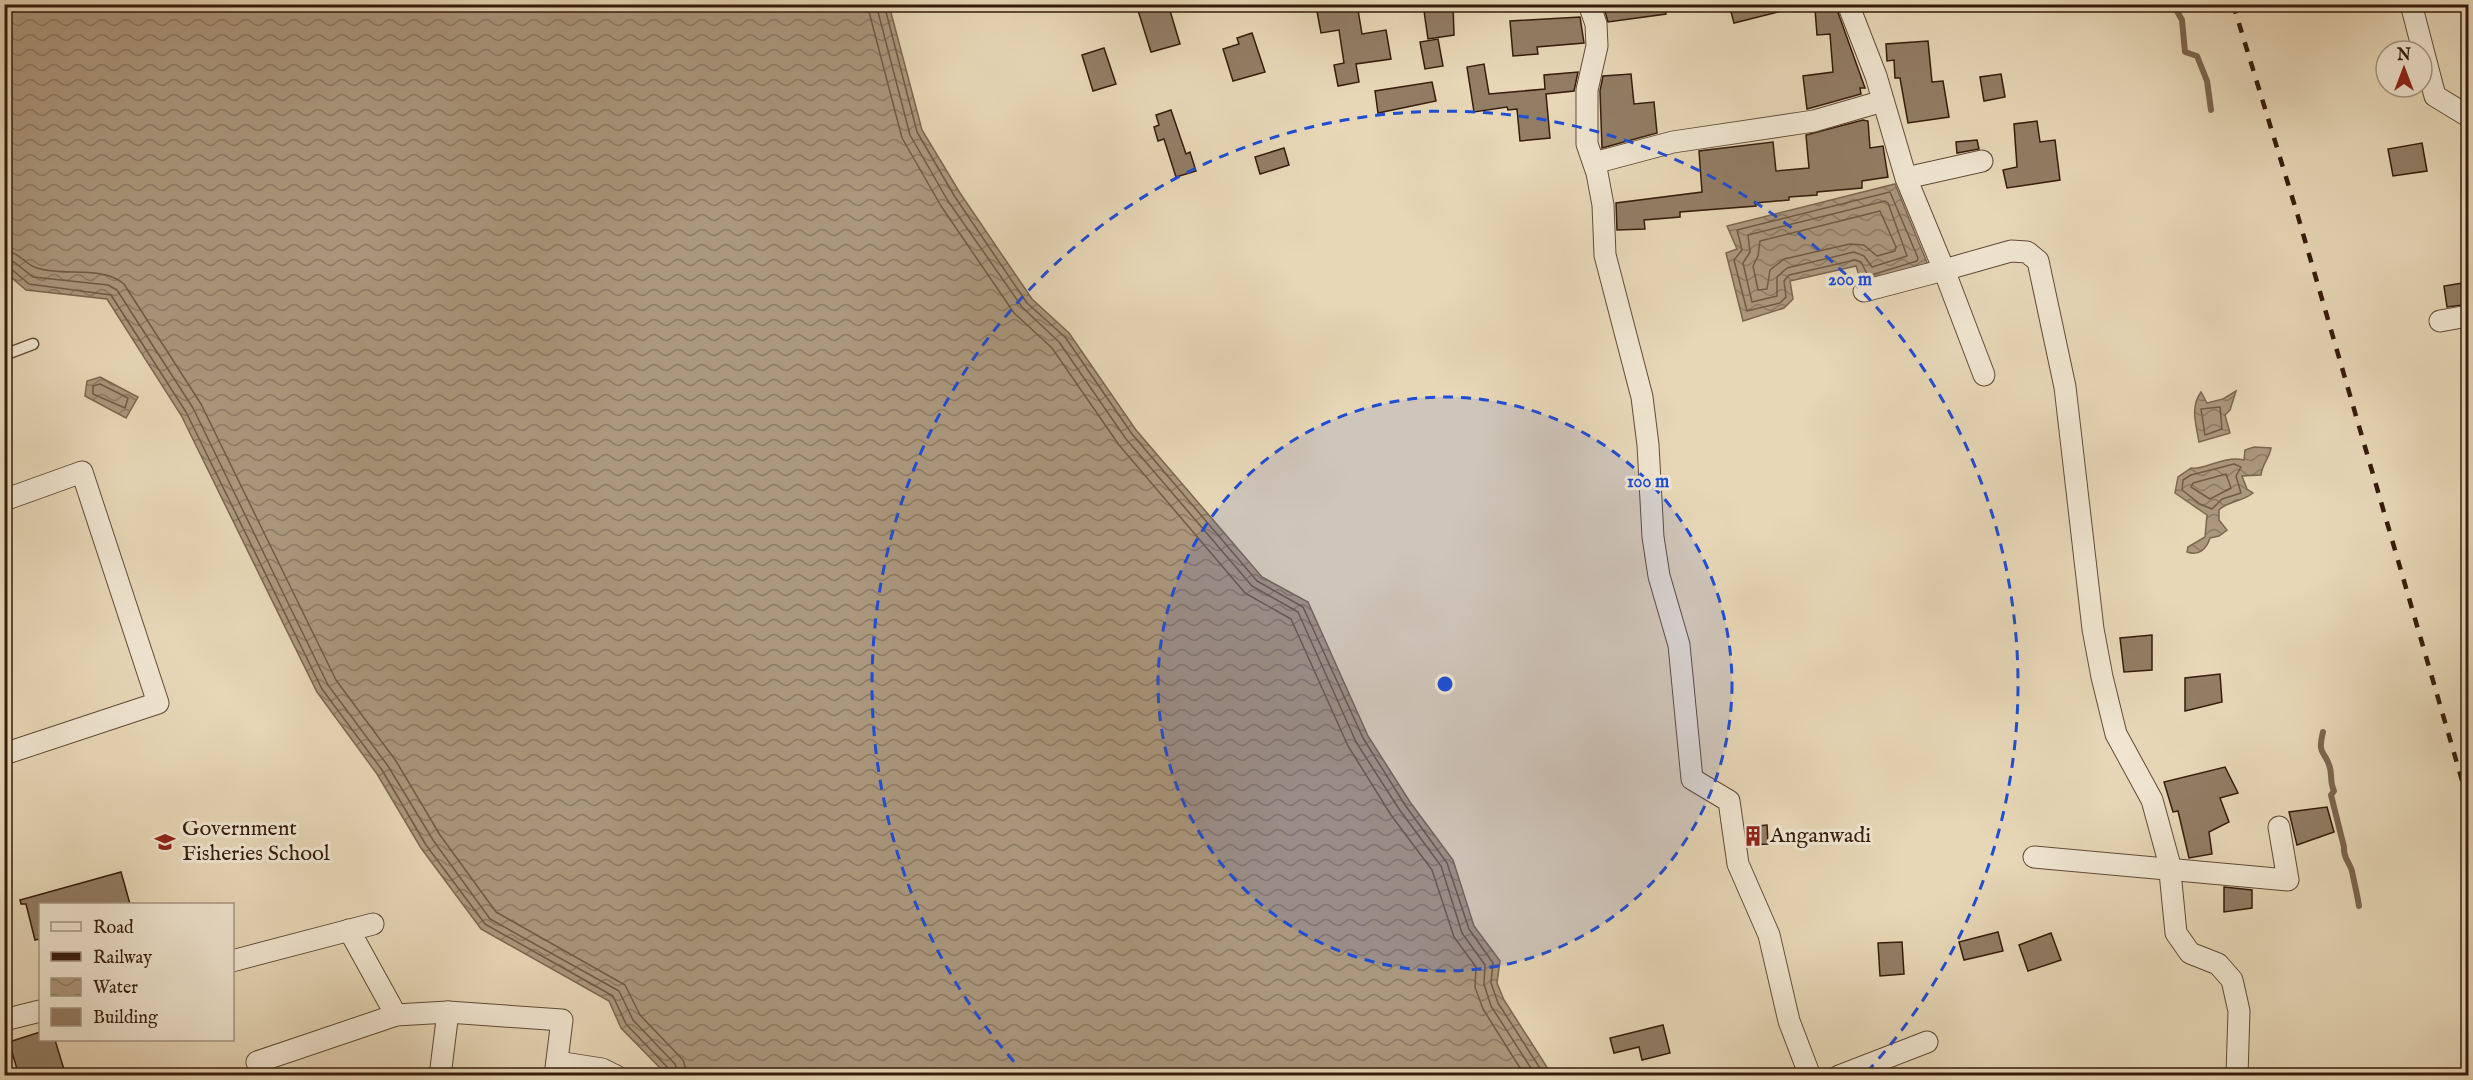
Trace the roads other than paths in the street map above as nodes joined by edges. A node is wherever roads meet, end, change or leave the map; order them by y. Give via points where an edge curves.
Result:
1 (1589, 4) edge
2 (1848, 4) edge
3 (2411, 4) edge
4 (1883, 100) junction
5 (2469, 116) edge
6 (1982, 161) dead end
7 (1594, 163) junction
8 (1906, 178) junction
9 (1944, 270) junction
10 (1864, 291) dead end
11 (2469, 316) edge
12 (2440, 321) dead end
13 (33, 344) dead end
14 (4, 355) edge
15 (1984, 375) dead end
16 (4, 500) edge
17 (4, 754) edge
18 (2279, 827) dead end
19 (2034, 857) dead end
20 (2170, 868) junction
21 (374, 924) dead end
22 (349, 930) junction
23 (234, 959) edge
24 (39, 1011) edge
25 (448, 1012) junction
26 (396, 1015) junction
27 (4, 1020) edge
28 (1927, 1042) dead end
29 (556, 1069) edge
30 (262, 1076) edge
31 (441, 1076) edge
32 (616, 1076) edge
33 (1810, 1076) edge
34 (1839, 1076) edge
35 (2237, 1076) edge

1 - 7 street via 1596,24 1596,46 1586,107 1587,144
2 - 4 street
3 - 5 street via 2435,96
4 - 7 street via 1814,121 1673,142
4 - 8 street
6 - 8 street
7 - 33 street via 1603,205 1605,255 1642,397 1653,537 1659,576 1679,645 1692,779 1730,801 1738,864 1769,935 1789,1021
8 - 9 street
9 - 10 street
9 - 15 street
9 - 20 street via 2012,251 2026,252 2038,261 2065,387 2102,677 2116,734 2152,800
11 - 12 street
13 - 14 lane
16 - 17 street via 82,472 158,703
18 - 20 street via 2288,880
19 - 20 street
20 - 35 street via 2176,933 2190,953 2218,964 2232,980 2239,1011
21 - 22 street
22 - 23 street
22 - 26 street
24 - 27 street
25 - 26 street
25 - 29 street via 562,1020
25 - 31 street
26 - 30 street via 257,1062
28 - 34 street
29 - 32 street via 602,1069

